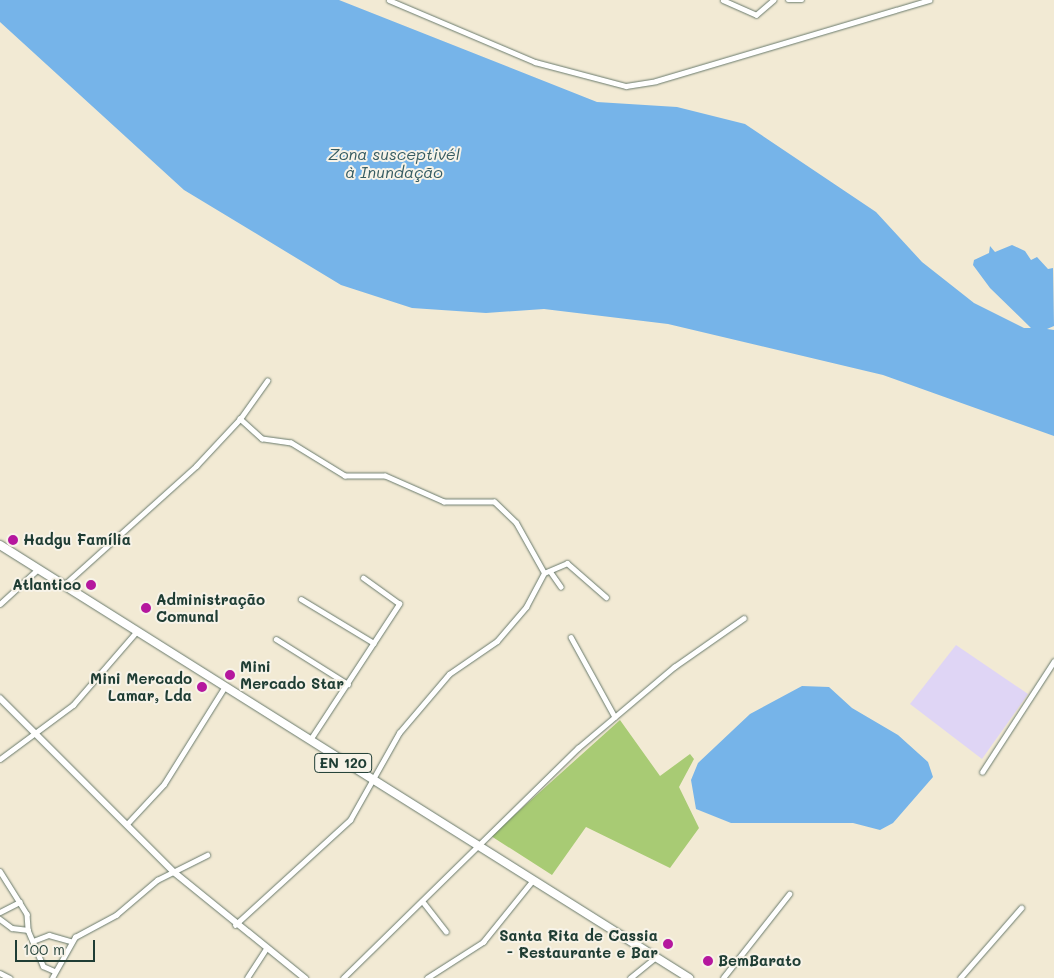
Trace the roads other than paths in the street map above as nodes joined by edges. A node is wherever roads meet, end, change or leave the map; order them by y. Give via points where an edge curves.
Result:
1 (389, 0) edge
2 (723, 0) edge
3 (773, 0) edge
4 (788, 0) edge
5 (802, 0) edge
6 (930, 0) edge
7 (267, 381) dead end
8 (240, 419) junction
9 (0, 545) edge
10 (38, 569) junction
11 (550, 572) junction
12 (544, 573) junction
13 (362, 578) dead end
14 (64, 585) junction
15 (561, 588) dead end
16 (606, 597) dead end
17 (301, 599) dead end
18 (0, 604) edge
19 (744, 618) dead end
20 (137, 632) junction
21 (571, 637) dead end
22 (276, 639) dead end
23 (374, 643) junction
24 (1054, 661) edge
25 (348, 684) junction
26 (224, 688) junction
27 (0, 698) edge
28 (615, 718) junction
29 (36, 732) junction
30 (309, 741) junction
31 (0, 759) edge
32 (982, 772) dead end
33 (370, 779) junction
34 (127, 824) junction
35 (476, 844) junction
36 (207, 855) dead end
37 (0, 870) edge
38 (174, 872) junction
39 (533, 880) junction
40 (789, 894) dead end
41 (20, 902) junction
42 (424, 903) junction
43 (1021, 908) dead end
44 (0, 912) edge
45 (0, 919) edge
46 (235, 925) junction
47 (28, 930) junction
48 (446, 931) dead end
49 (33, 941) junction
50 (70, 941) junction
51 (266, 949) junction
52 (656, 957) junction
53 (54, 971) junction
54 (0, 973) edge
55 (430, 977) edge
56 (10, 978) edge
57 (52, 978) edge
58 (247, 978) edge
59 (305, 978) edge
60 (343, 978) edge
61 (630, 978) edge
62 (689, 978) edge
63 (723, 978) edge
64 (960, 978) edge

1 - 6 street via 535,62 626,86 656,82
2 - 3 street via 756,15
4 - 5 street
7 - 8 street
8 - 12 street via 262,439 291,443 345,476 385,476 444,502 494,502 516,523
8 - 14 street via 174,487 120,530
9 - 10 main road, EN 120
10 - 14 main road, EN 120
10 - 18 street
11 - 12 street
11 - 15 street
11 - 16 street via 567,563
12 - 33 street via 522,612 482,655 454,671 436,688 397,736
13 - 23 street via 399,604
14 - 20 main road, EN 120
17 - 23 street
19 - 28 street via 689,656
20 - 26 main road, EN 120
20 - 29 street via 73,705
21 - 28 street
22 - 25 street
23 - 25 street
24 - 32 street
25 - 30 street
26 - 30 main road, EN 120
26 - 34 street via 164,784
27 - 29 street
28 - 35 street
29 - 31 street
29 - 34 street
30 - 33 main road, EN 120
33 - 35 main road, EN 120
33 - 46 street via 361,804 336,836
34 - 38 street
35 - 39 main road, EN 120
35 - 42 street
36 - 38 street
37 - 41 street
38 - 46 street
38 - 50 street via 153,882 116,915
39 - 52 main road, EN 120
39 - 55 street via 483,942
40 - 63 street
41 - 44 street
41 - 47 street
42 - 48 street
42 - 60 street
43 - 64 street
45 - 47 street via 12,928
46 - 51 street
47 - 49 street
49 - 50 street via 49,935
49 - 53 street via 43,966
50 - 53 street
51 - 58 street
51 - 59 street
52 - 61 street
52 - 62 main road, EN 120
53 - 57 street
54 - 56 street

